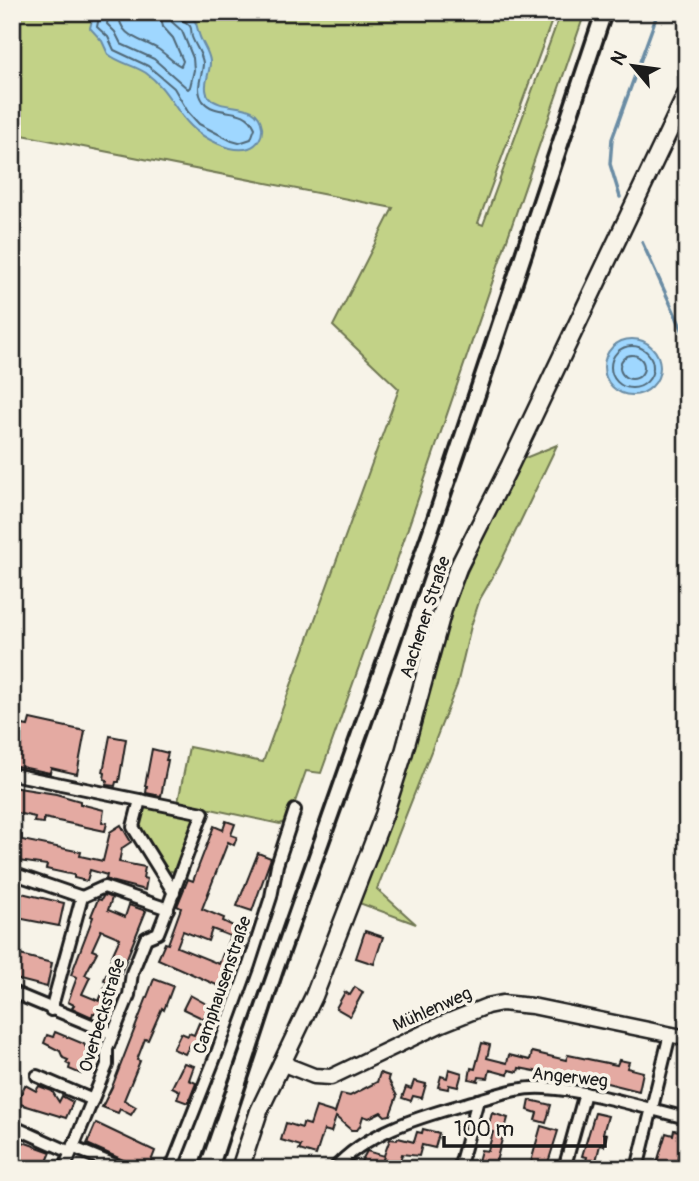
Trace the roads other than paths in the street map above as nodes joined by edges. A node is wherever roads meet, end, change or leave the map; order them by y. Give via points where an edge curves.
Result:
1 (687, 93) edge
2 (12, 774) edge
3 (140, 800) junction
4 (295, 810) dead end
5 (12, 873) edge
6 (174, 893) junction
7 (82, 897) junction
8 (168, 909) junction
9 (12, 992) edge
10 (51, 1010) junction
11 (113, 1034) junction
12 (670, 1034) junction
13 (687, 1038) edge
14 (281, 1063) junction
15 (37, 1076) dead end
16 (585, 1094) junction
17 (93, 1100) junction
18 (478, 1100) junction
19 (652, 1110) junction
20 (687, 1118) edge
21 (12, 1126) edge
22 (71, 1149) junction
23 (64, 1169) edge
24 (125, 1169) edge
25 (171, 1169) edge
26 (240, 1169) edge
27 (334, 1169) edge
28 (459, 1169) edge
29 (564, 1169) edge
30 (637, 1169) edge

1 - 14 main road, Aachener Straße via 458,568 384,815 314,996
2 - 3 street
3 - 6 street via 133,827
3 - 6 street, Overbeckstraße via 203,813
4 - 25 street, Camphausenstraße via 244,977
5 - 7 street
6 - 8 street, Overbeckstraße
7 - 8 street via 104,887
7 - 10 street
8 - 11 street, Overbeckstraße via 158,933 146,938
9 - 10 street
10 - 11 street
11 - 17 street, Overbeckstraße
12 - 13 street, Mühlenweg
12 - 14 street, Mühlenweg via 502,1003 442,1024 331,1077 314,1076
12 - 19 street
14 - 26 main road, Aachener Straße
15 - 17 street, Overbeckstraße
16 - 18 street, Angerweg via 524,1088
16 - 19 street, Angerweg
16 - 29 street
17 - 22 street, Overbeckstraße
18 - 27 street, Angerweg via 399,1125 357,1148
18 - 28 street
19 - 20 street, Angerweg
19 - 30 street
21 - 22 street
22 - 23 street, Overbeckstraße
22 - 24 street

